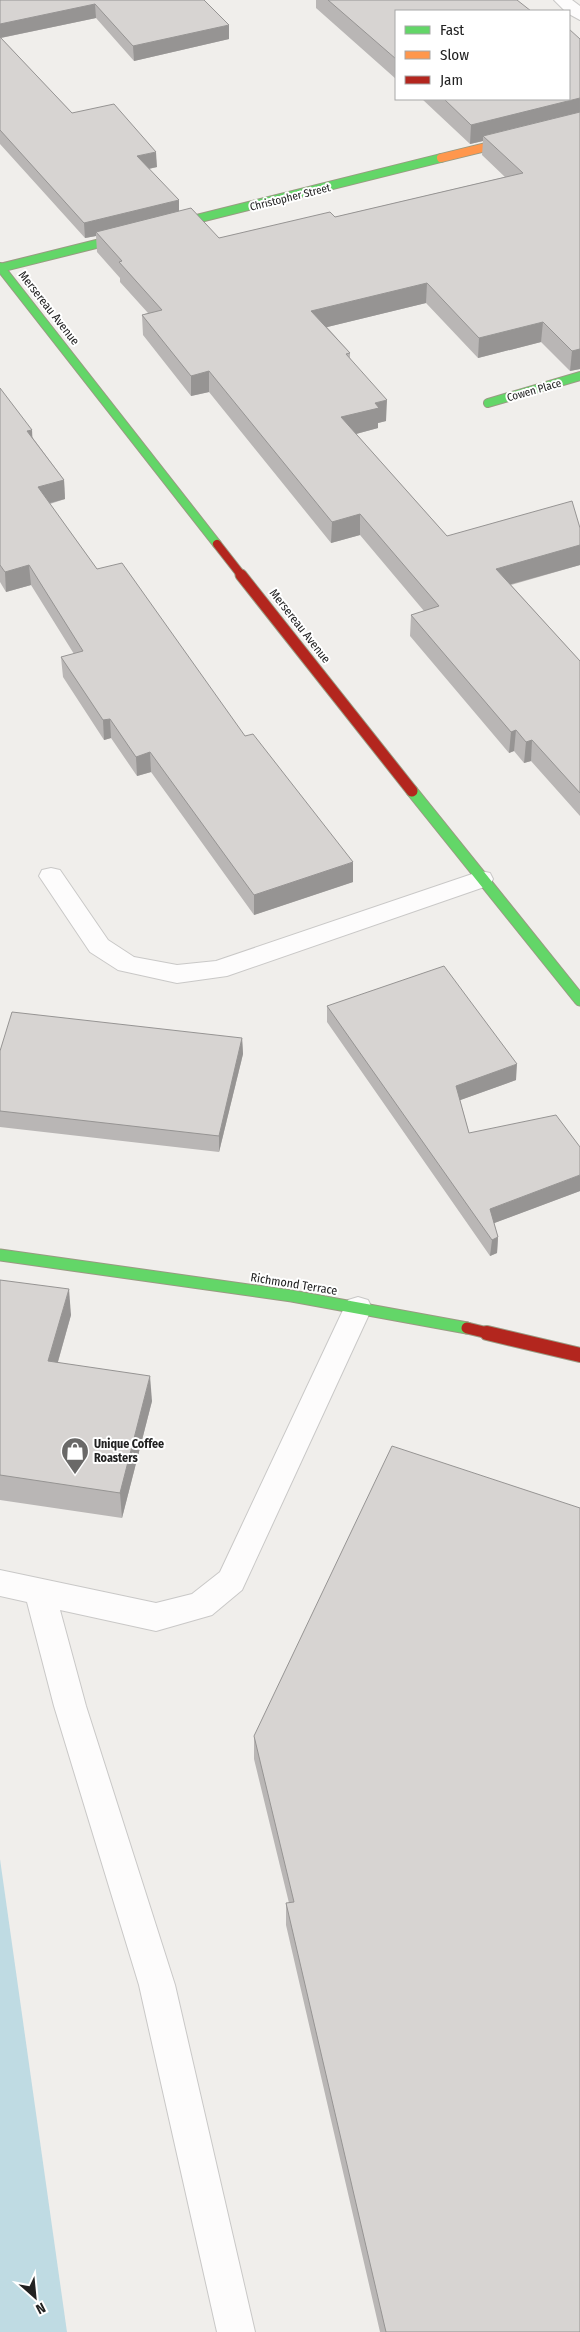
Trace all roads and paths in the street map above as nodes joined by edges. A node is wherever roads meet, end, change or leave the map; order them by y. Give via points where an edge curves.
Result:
1 (562, 0) edge
2 (580, 15) edge
3 (580, 124) edge
4 (0, 268) edge
5 (580, 376) edge
6 (488, 403) dead end
7 (50, 876) dead end
8 (482, 879) junction
9 (580, 1000) edge
10 (0, 1255) edge
11 (358, 1308) junction
12 (580, 1355) edge
13 (0, 1583) edge
14 (40, 1592) junction
15 (236, 2332) edge

1 - 2 street
3 - 4 street, Christopher Street
4 - 8 street, Mersereau Avenue
5 - 6 street, Cowen Place
7 - 8 street via 99,946 127,964 178,974 218,970
8 - 9 street, Mersereau Avenue
10 - 11 street, Richmond Terrace
11 - 12 street, Richmond Terrace via 466,1328
11 - 14 street via 231,1582 201,1605 156,1617
13 - 14 street
14 - 15 street via 70,1706 157,1985

